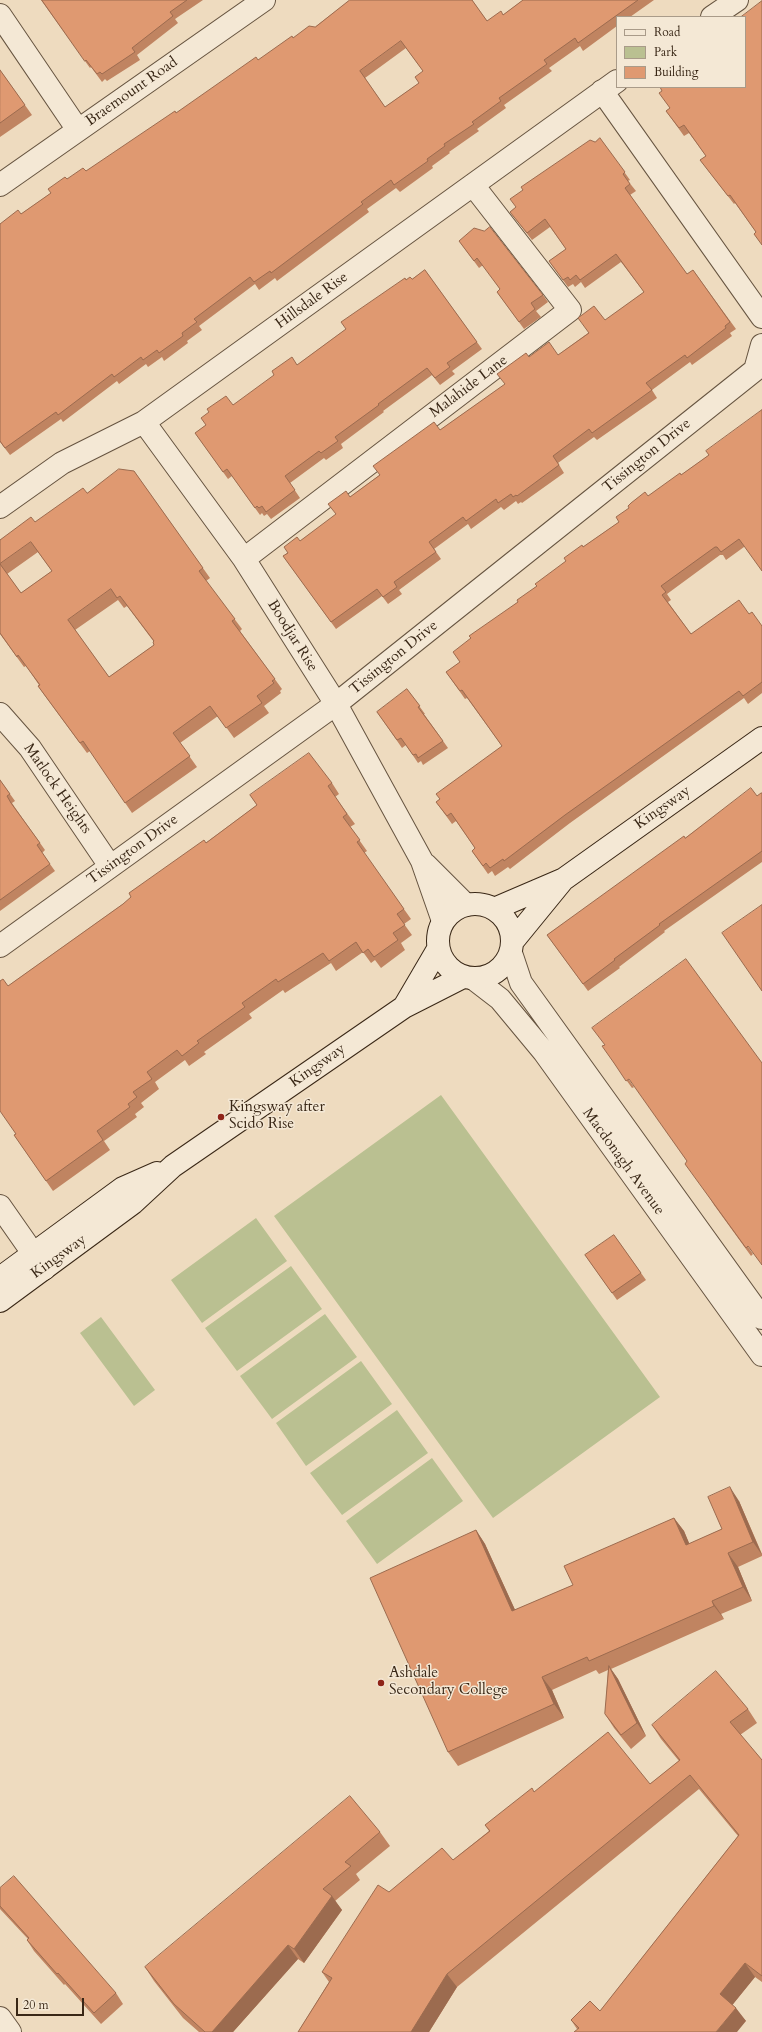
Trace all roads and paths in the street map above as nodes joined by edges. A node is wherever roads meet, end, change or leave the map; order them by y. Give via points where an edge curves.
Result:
1 (264, 0) edge
2 (737, 0) edge
3 (0, 15) edge
4 (713, 16) edge
5 (610, 86) edge
6 (78, 130) junction
7 (0, 185) edge
8 (473, 185) junction
9 (762, 317) edge
10 (762, 345) edge
11 (144, 422) junction
12 (0, 507) edge
13 (244, 559) junction
14 (336, 704) junction
15 (0, 714) edge
16 (762, 738) edge
17 (422, 861) junction
18 (110, 866) junction
19 (564, 879) junction
20 (466, 905) junction
21 (494, 909) junction
22 (443, 921) junction
23 (0, 946) edge
24 (512, 947) junction
25 (438, 949) junction
26 (468, 978) junction
27 (404, 1007) junction
28 (0, 1206) edge
29 (38, 1261) junction
30 (0, 1278) edge
31 (0, 1301) edge
32 (762, 1318) edge
33 (762, 1354) edge
34 (0, 2018) edge
35 (10, 2032) edge

1 - 6 street, Braemount Road
2 - 4 street
3 - 6 street
5 - 8 street, Hillsdale Rise
5 - 9 street
6 - 7 street, Braemount Road
8 - 11 street, Hillsdale Rise
8 - 13 street, Malahide Lane via 570,310
10 - 14 street, Tissington Drive via 755,370
11 - 12 street, Hillsdale Rise via 62,462
11 - 13 street, Boodjar Rise
13 - 14 street, Boodjar Rise
14 - 17 street, Boodjar Rise
14 - 18 street, Tissington Drive
15 - 18 street, Matlock Heights via 30,748
16 - 19 street, Kingsway
17 - 20 street, Boodjar Rise
17 - 22 street, Boodjar Rise
18 - 23 street, Tissington Drive
19 - 21 street, Kingsway
19 - 24 street, Kingsway
20 - 21 street via 476,904
20 - 22 street via 453,911
21 - 24 street via 504,917 511,928
22 - 25 street, Kingsway via 437,940
24 - 26 street, Kingsway via 505,964 497,972 486,977
24 - 32 street, Macdonagh Avenue via 521,983
25 - 26 street via 451,971
25 - 27 street, Kingsway
26 - 27 street, Kingsway
26 - 33 street, Macdonagh Avenue via 500,999 544,1052
27 - 29 street, Kingsway via 173,1166 133,1203
28 - 29 street
29 - 30 street, Kingsway
29 - 31 street, Kingsway
34 - 35 street

